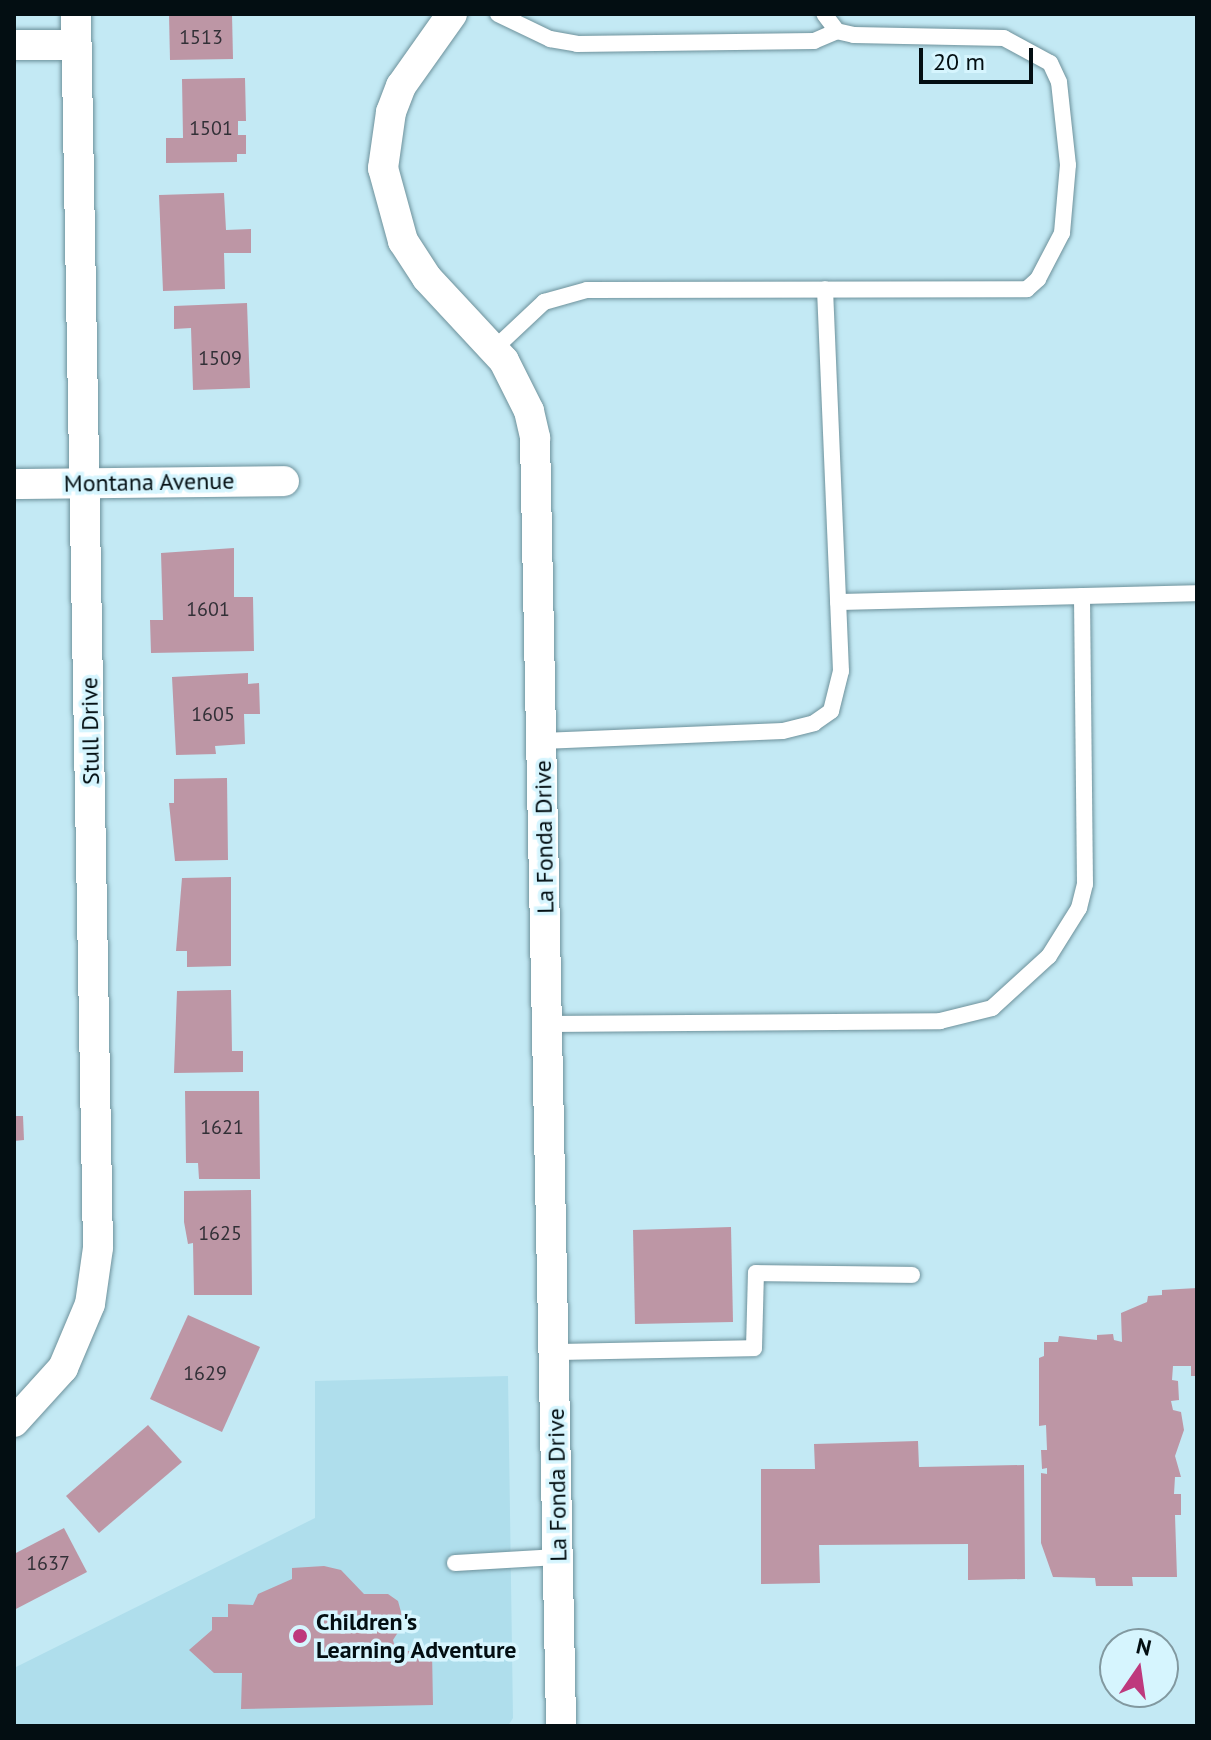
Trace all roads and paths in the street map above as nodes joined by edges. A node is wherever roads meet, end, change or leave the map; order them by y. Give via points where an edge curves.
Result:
1 (76, 14) edge
2 (452, 14) edge
3 (498, 14) edge
4 (824, 14) edge
5 (837, 31) junction
6 (14, 45) edge
7 (76, 45) junction
8 (825, 289) junction
9 (494, 349) junction
10 (284, 481) dead end
11 (86, 483) junction
12 (14, 484) edge
13 (1197, 593) edge
14 (1082, 596) junction
15 (838, 602) junction
16 (542, 741) junction
17 (548, 1024) junction
18 (912, 1275) dead end
19 (554, 1352) junction
20 (14, 1422) edge
21 (558, 1557) junction
22 (455, 1563) dead end
23 (561, 1726) edge

1 - 7 street, Stull Drive
2 - 9 street, La Fonda Drive via 401,86 385,138 384,182 392,214 414,259
3 - 5 lane via 550,39 577,44 814,41
4 - 5 lane
5 - 8 lane via 1018,41 1050,63 1059,82 1068,165 1062,233 1051,261 1027,289
6 - 7 street
7 - 11 street, Stull Drive
8 - 9 lane via 587,290 544,302
8 - 15 lane
9 - 16 street, La Fonda Drive via 518,385 535,438
10 - 11 street, Montana Avenue
11 - 12 street, Montana Avenue
11 - 20 street, Stull Drive via 98,1248 90,1304 63,1368
13 - 14 lane
14 - 15 lane
14 - 17 lane via 1085,884 1079,908 1049,956 992,1008 940,1021
15 - 16 lane via 838,696 831,711 814,723 783,731
16 - 17 street, La Fonda Drive
17 - 19 street, La Fonda Drive
18 - 19 lane via 756,1273 754,1348
19 - 21 street, La Fonda Drive
21 - 22 lane
21 - 23 street, La Fonda Drive

